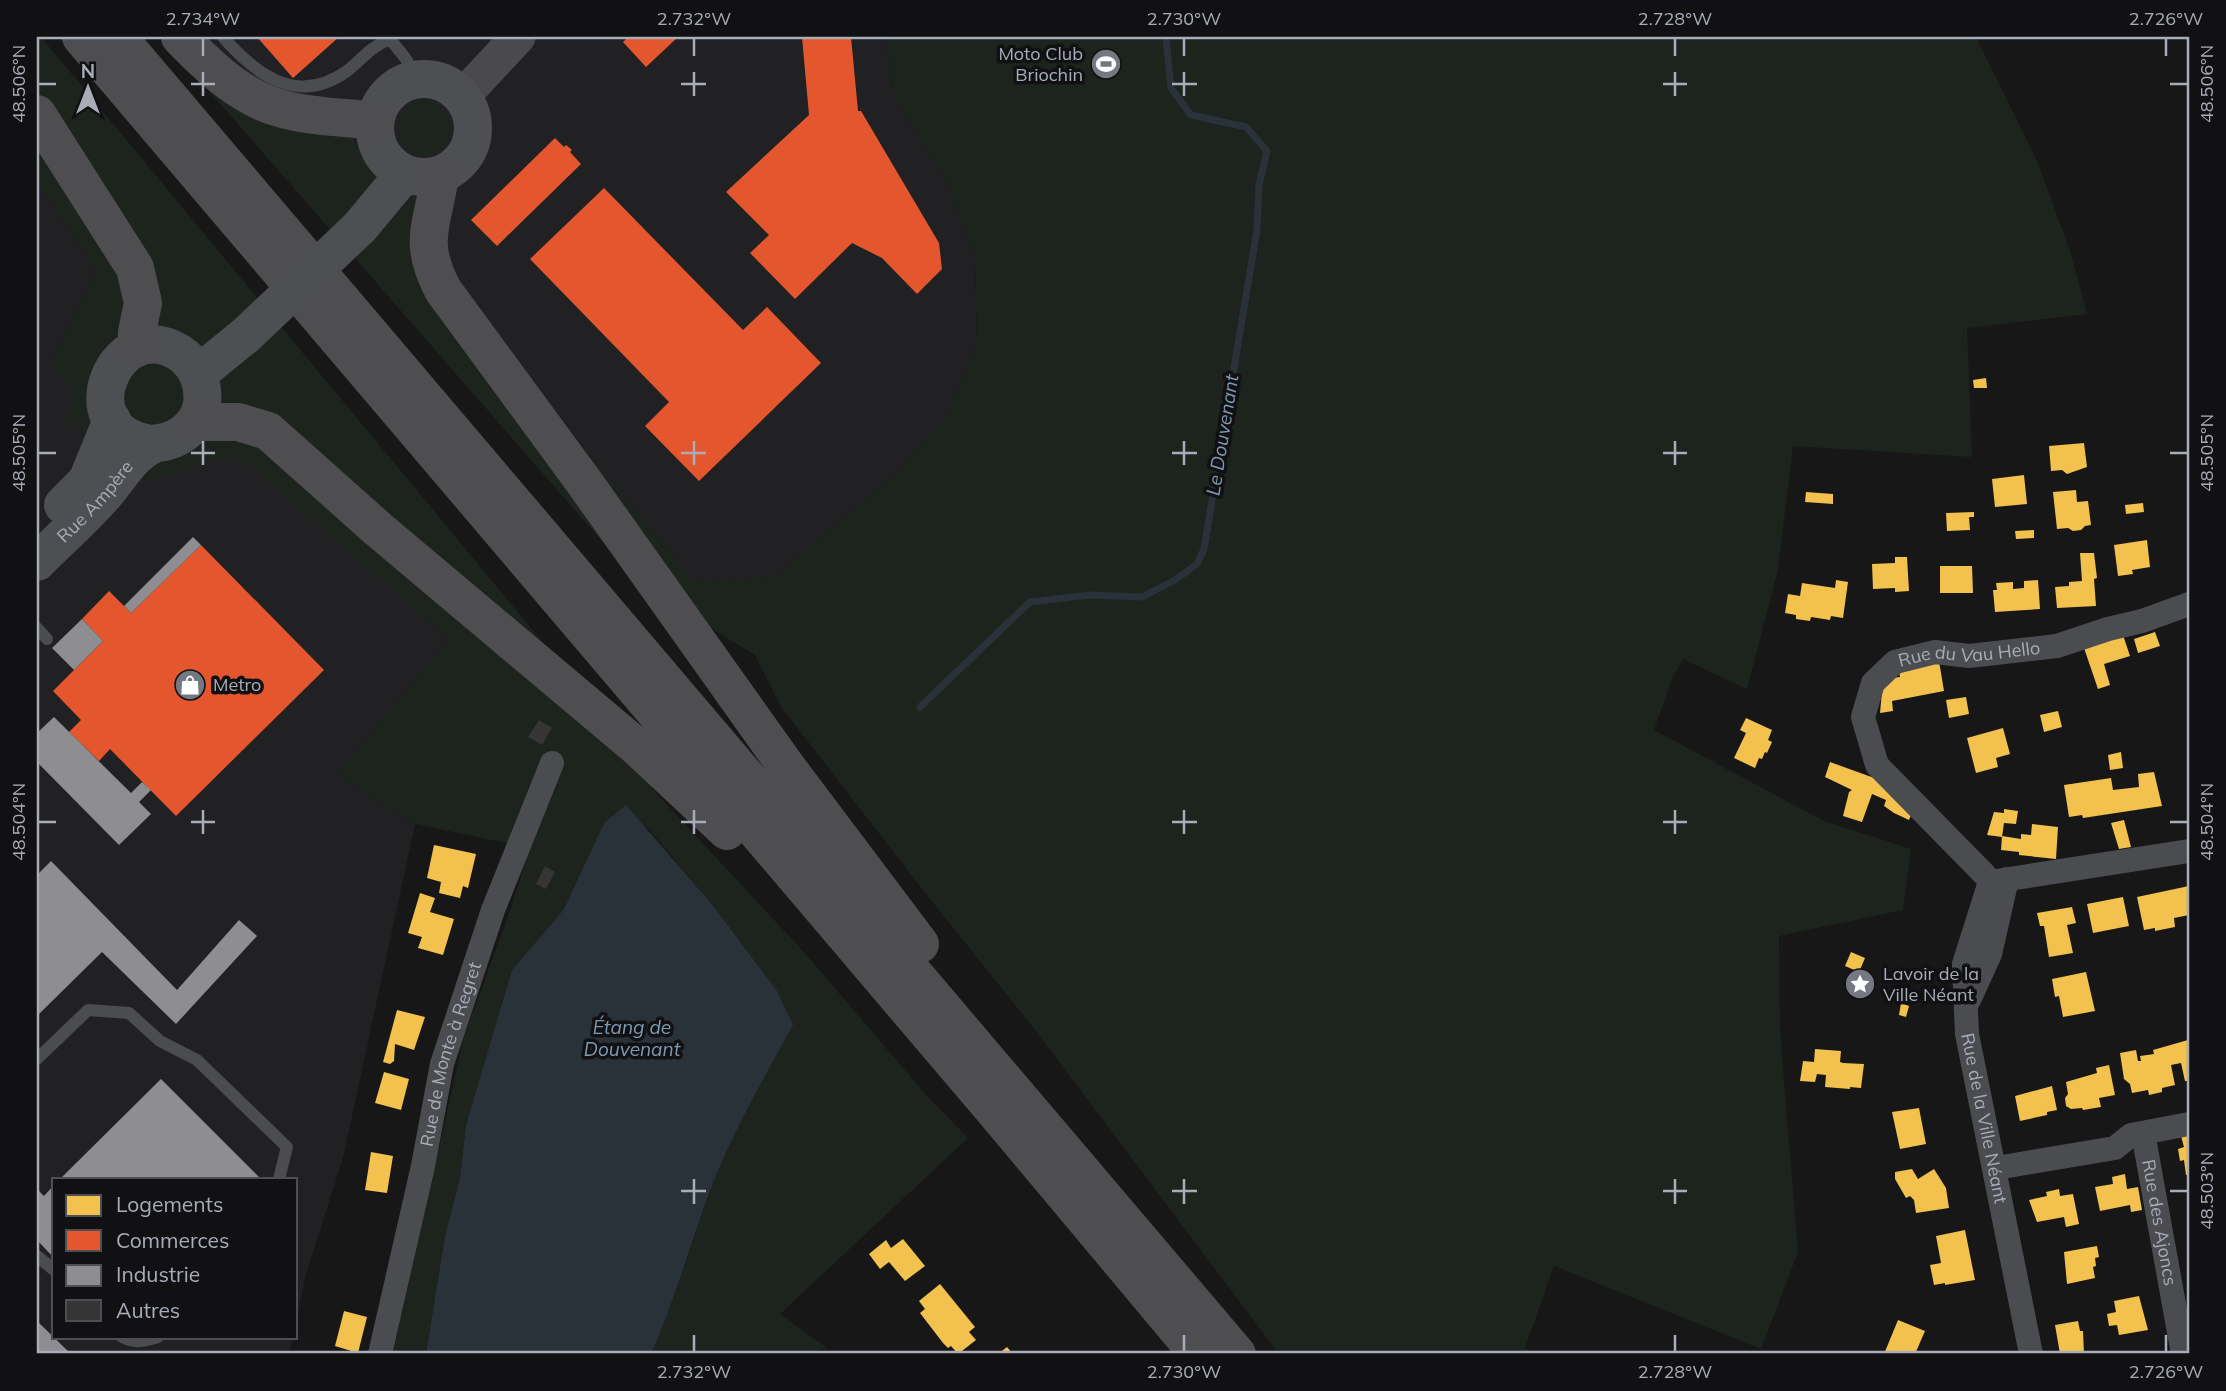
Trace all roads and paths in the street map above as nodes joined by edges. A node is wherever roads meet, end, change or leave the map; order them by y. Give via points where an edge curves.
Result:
1 (81, 37) edge
2 (118, 37) edge
3 (180, 37) edge
4 (223, 37) edge
5 (518, 37) edge
6 (391, 38) edge
7 (416, 79) junction
8 (462, 97) junction
9 (37, 114) edge
10 (375, 121) junction
11 (422, 174) junction
12 (136, 348) junction
13 (198, 374) junction
14 (112, 421) junction
15 (195, 422) junction
16 (153, 444) junction
17 (37, 531) edge
18 (37, 562) edge
19 (2189, 604) edge
20 (37, 628) edge
21 (47, 639) dead end
22 (552, 763) dead end
23 (2189, 851) edge
24 (1998, 881) junction
25 (819, 905) junction
26 (37, 1059) edge
27 (1036, 1117) junction
28 (2189, 1124) edge
29 (2143, 1133) junction
30 (1996, 1168) junction
31 (279, 1178) edge
32 (37, 1256) edge
33 (52, 1268) edge
34 (124, 1338) edge
35 (155, 1338) edge
36 (380, 1354) edge
37 (1198, 1354) edge
38 (1237, 1354) edge
39 (2031, 1354) edge
40 (2183, 1354) edge

1 - 25 highway
2 - 27 highway
3 - 10 highway via 247,95 279,108
4 - 6 lane via 244,61 268,78 295,87 323,85 348,70 373,46
5 - 8 main road
6 - 7 lane
7 - 8 main road via 442,82
7 - 10 main road via 389,93
8 - 11 main road via 473,126 465,156 454,168
9 - 12 highway via 135,268 143,303
10 - 11 main road via 384,158
11 - 13 main road, bridge
11 - 27 highway via 431,267 443,290 778,755 989,1034
12 - 13 main road via 165,347 190,361
12 - 14 main road via 124,355 107,379 104,393
13 - 15 main road via 202,398
14 - 16 main road via 130,438
14 - 17 main road, Rue Ampère via 87,481
15 - 16 main road via 177,438
15 - 25 highway via 238,422 268,431 637,747 708,811 771,877
16 - 18 main road, Rue Ampère via 133,458 105,494
19 - 24 street, Rue du Vau Hello via 2057,646 1969,656 1935,652 1895,662 1873,683 1863,717 1877,765 1985,875
20 - 21 lane
22 - 36 street, Rue de Monte à Regret via 494,910 442,1064
23 - 24 street
24 - 30 street, Rue de la Ville Néant via 1990,954 1965,1007
25 - 37 highway
26 - 31 lane via 88,1010 129,1013 160,1041 197,1060 287,1147
27 - 38 highway
28 - 29 street
29 - 30 street via 2131,1135 2115,1148
29 - 40 street, Rue des Ajoncs
30 - 39 street, Rue de la Ville Néant
32 - 33 lane
34 - 35 lane via 143,1342

